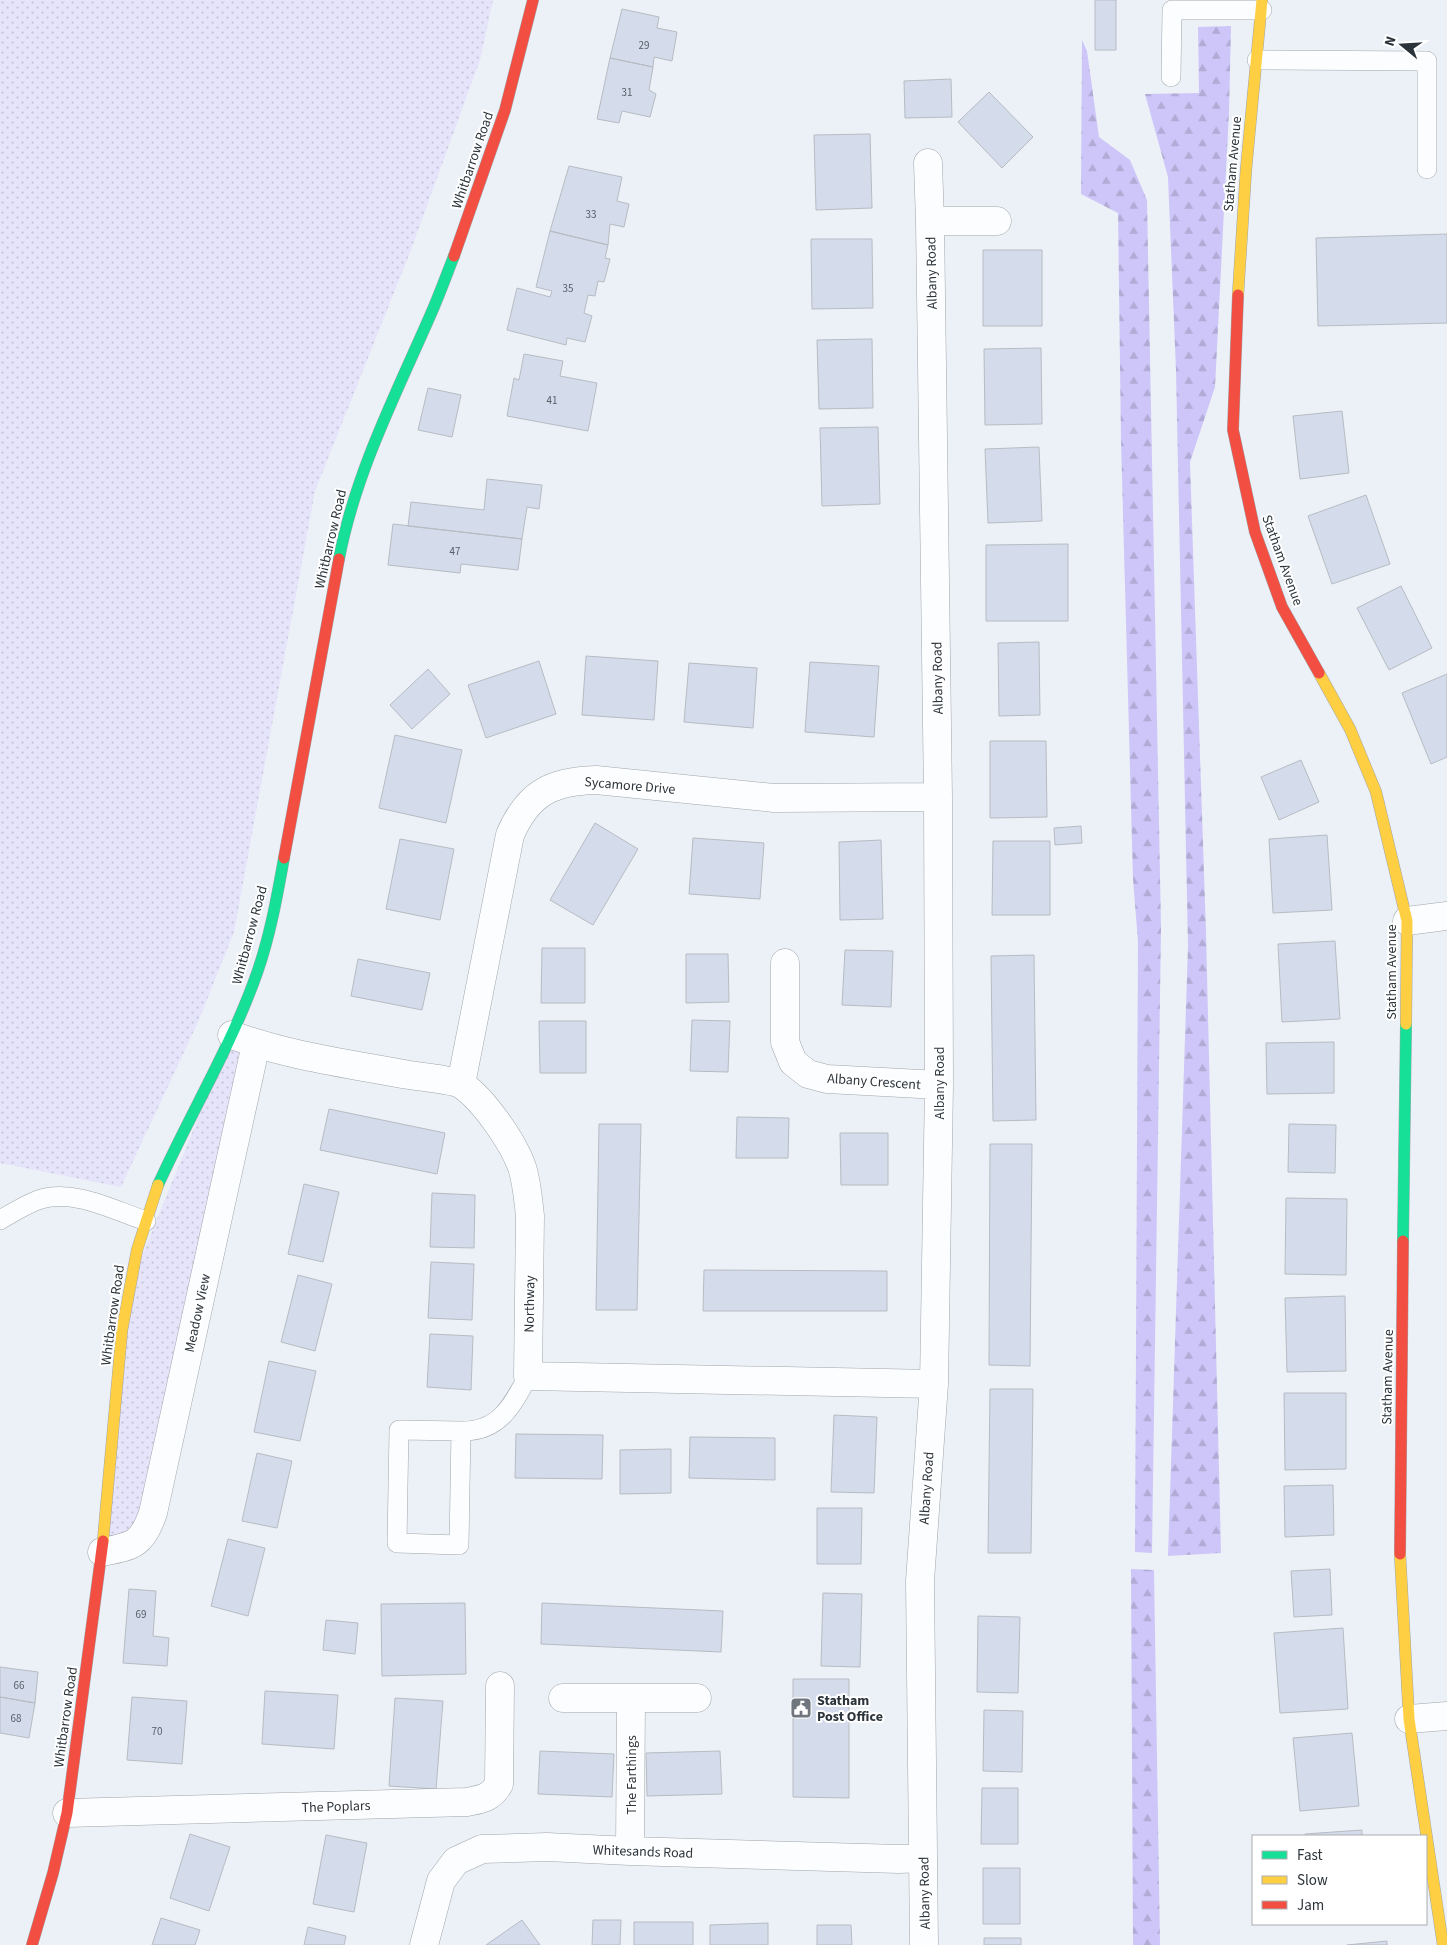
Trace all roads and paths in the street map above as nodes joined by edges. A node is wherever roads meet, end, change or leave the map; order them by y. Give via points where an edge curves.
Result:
1 (533, 0) edge
2 (1262, 5) edge
3 (1257, 60) junction
4 (1171, 76) dead end
5 (928, 163) dead end
6 (1427, 169) dead end
7 (930, 221) junction
8 (998, 221) dead end
9 (938, 797) junction
10 (1447, 916) edge
11 (1407, 921) junction
12 (785, 963) dead end
13 (244, 1039) junction
14 (460, 1084) junction
15 (939, 1084) junction
16 (0, 1220) edge
17 (146, 1221) junction
18 (528, 1376) junction
19 (934, 1384) junction
20 (461, 1431) junction
21 (102, 1552) junction
22 (500, 1686) dead end
23 (563, 1698) dead end
24 (631, 1698) junction
25 (698, 1698) dead end
26 (1447, 1716) edge
27 (1409, 1719) junction
28 (67, 1813) junction
29 (1426, 1835) edge
30 (1427, 1839) edge
31 (630, 1852) junction
32 (923, 1858) junction
33 (32, 1945) edge
34 (424, 1945) edge
35 (924, 1945) edge
36 (1443, 1945) edge

1 - 13 street, Whitbarrow Road via 505,110 466,225 353,498 270,926
2 - 3 street, Statham Avenue
2 - 4 lane via 1172,10
3 - 6 lane via 1428,61
3 - 11 street, Statham Avenue via 1238,285 1233,430 1255,532 1282,607 1350,729 1376,792
5 - 7 street, Albany Road
7 - 8 street, Albany Road
7 - 9 street, Albany Road
9 - 14 street, Sycamore Drive via 774,798 596,780 575,780 543,792 517,817 510,835
9 - 15 street, Albany Road
10 - 11 street
11 - 27 street, Statham Avenue via 1400,1556
12 - 15 street, Albany Crescent via 785,1042 793,1062 808,1074 827,1079
13 - 14 street
13 - 17 street, Whitbarrow Road via 178,1141
13 - 21 street, Meadow View via 153,1513 148,1529 139,1540
14 - 18 street, Northway via 483,1105 510,1143 522,1167 528,1190
15 - 19 street, Albany Road
16 - 17 lane via 38,1200 63,1196
17 - 21 street, Whitbarrow Road via 122,1330
18 - 19 street
18 - 20 lane via 516,1398 494,1423 484,1429
19 - 32 street, Albany Road via 920,1581
20 - 20 lane via 459,1545 397,1543 400,1430
21 - 28 street, Whitbarrow Road
22 - 28 street, The Poplars via 499,1784 486,1798 457,1802
23 - 24 street
24 - 25 street
24 - 31 street, The Farthings
26 - 27 street
27 - 29 street, Statham Avenue
28 - 33 street, Whitbarrow Road
30 - 36 street, Statham Avenue
31 - 32 street, Whitesands Road
31 - 34 street, Whitesands Road via 547,1847 482,1850 456,1861 441,1881
32 - 35 street, Albany Road

